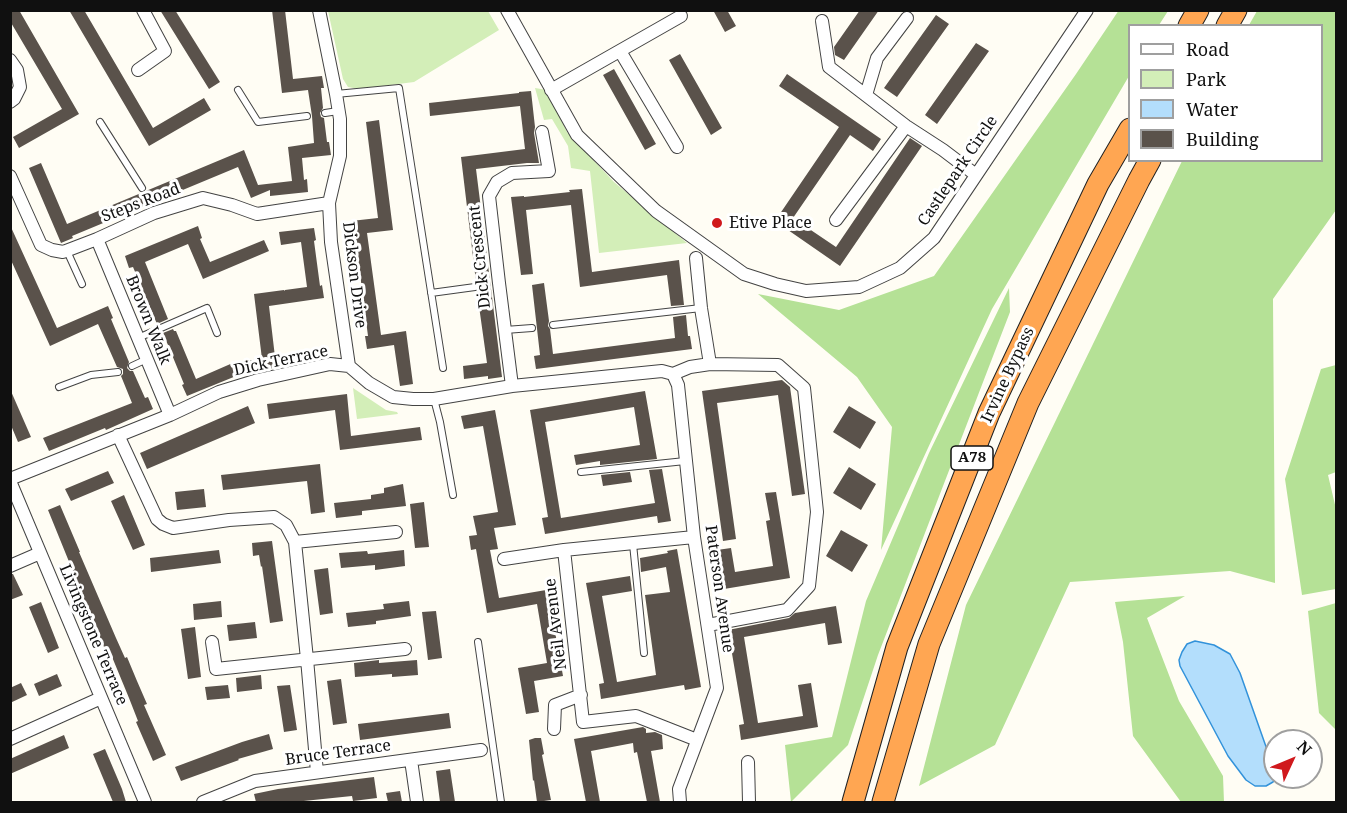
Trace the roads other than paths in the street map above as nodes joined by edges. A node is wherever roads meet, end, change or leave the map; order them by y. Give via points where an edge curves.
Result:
1 (143, 10) edge
2 (319, 10) edge
3 (507, 10) edge
4 (1087, 10) edge
5 (1198, 10) edge
6 (1236, 10) edge
7 (681, 16) dead end
8 (907, 18) dead end
9 (822, 21) dead end
10 (1190, 24) edge
11 (1228, 24) edge
12 (620, 51) junction
13 (10, 60) edge
14 (138, 70) dead end
15 (238, 90) dead end
16 (552, 90) junction
17 (336, 94) junction
18 (866, 95) junction
19 (10, 102) edge
20 (339, 111) junction
21 (326, 114) dead end
22 (307, 116) dead end
23 (100, 122) dead end
24 (906, 126) junction
25 (542, 132) dead end
26 (1128, 132) edge
27 (677, 147) dead end
28 (1149, 162) edge
29 (976, 175) junction
30 (10, 176) edge
31 (142, 188) dead end
32 (330, 203) junction
33 (836, 220) dead end
34 (97, 239) junction
35 (67, 250) junction
36 (696, 258) dead end
37 (82, 284) dead end
38 (475, 287) dead end
39 (431, 293) junction
40 (701, 308) junction
41 (553, 325) dead end
42 (532, 328) dead end
43 (504, 330) junction
44 (218, 333) dead end
45 (138, 338) junction
46 (147, 359) junction
47 (710, 364) junction
48 (132, 366) dead end
49 (349, 366) junction
50 (443, 368) dead end
51 (118, 372) dead end
52 (673, 374) junction
53 (512, 386) junction
54 (59, 387) dead end
55 (434, 399) junction
56 (170, 414) junction
57 (118, 435) junction
58 (686, 460) junction
59 (581, 472) dead end
60 (10, 480) edge
61 (453, 495) dead end
62 (396, 532) dead end
63 (694, 537) junction
64 (295, 542) junction
65 (633, 543) junction
66 (564, 550) junction
67 (40, 553) junction
68 (504, 559) dead end
69 (10, 566) edge
70 (708, 625) junction
71 (212, 642) dead end
72 (478, 642) dead end
73 (405, 649) dead end
74 (644, 653) dead end
75 (308, 659) junction
76 (581, 695) junction
77 (101, 698) junction
78 (554, 729) dead end
79 (10, 739) edge
80 (697, 740) junction
81 (487, 749) junction
82 (411, 760) junction
83 (748, 762) dead end
84 (317, 772) junction
85 (145, 802) edge
86 (203, 802) edge
87 (417, 802) edge
88 (501, 802) edge
89 (680, 802) edge
90 (749, 802) edge
91 (853, 802) edge
92 (883, 802) edge

1 - 14 street via 165,51
2 - 17 street, Dickson Drive
3 - 16 street, Castlepark Circle
4 - 29 street, Castlepark Circle
5 - 10 highway
6 - 11 highway
7 - 12 street
8 - 18 street via 877,58
9 - 18 street via 829,67
12 - 16 street
12 - 27 street
13 - 19 street via 17,70 20,87
15 - 22 lane via 258,122
16 - 29 street, Castlepark Circle via 578,135 656,211 744,274 806,291 859,287 900,268 934,238
17 - 20 street, Dickson Drive
17 - 39 lane via 399,88
18 - 24 street
20 - 21 lane
20 - 32 street, Dickson Drive via 340,156
23 - 31 lane
24 - 29 street
24 - 33 street
25 - 43 street, Dick Crescent via 549,171 512,173 497,182 489,196 495,284
26 - 91 highway, Irvine Bypass / A78 via 1098,184 989,413 897,647
28 - 92 highway, Irvine Bypass / A78 via 1019,425 929,644
30 - 35 street via 41,246
32 - 34 street, Steps Road via 257,214 203,198 152,209
32 - 49 street, Dickson Drive via 331,242
34 - 35 street, Steps Road
34 - 45 street, Brown Walk
35 - 37 lane
36 - 40 street
38 - 39 lane
39 - 50 lane
40 - 41 lane
40 - 47 street
42 - 43 lane
43 - 53 street, Dick Crescent
44 - 45 lane via 207,308
45 - 46 street, Brown Walk
46 - 48 lane
46 - 56 street, Brown Walk
47 - 52 street, Dick Terrace
47 - 70 street, Dick Terrace via 778,365 804,388 817,512 809,586 787,610
49 - 55 street, Dick Terrace via 393,397
49 - 56 street, Dick Terrace via 330,364 258,380
51 - 54 lane via 91,375
52 - 53 street, Dick Terrace via 662,371
52 - 58 street, Paterson Avenue via 678,385
53 - 55 street, Dick Terrace
55 - 61 lane
56 - 57 street, Dick Terrace
57 - 60 street, Dick Terrace
57 - 64 street via 157,519 163,524 173,528 274,517 286,525
58 - 59 lane
58 - 63 street, Paterson Avenue
60 - 67 street, Livingstone Terrace
62 - 64 street
63 - 65 street
63 - 70 street, Paterson Avenue
64 - 75 street
65 - 66 street
65 - 74 lane
66 - 68 street
66 - 76 street, Neil Avenue
67 - 69 street
67 - 77 street, Livingstone Terrace
70 - 80 street, Paterson Avenue via 717,688
71 - 75 street via 216,669
72 - 81 lane
73 - 75 street
75 - 84 street
76 - 78 street via 555,705
76 - 80 street, Neil Avenue via 583,722 636,716
77 - 79 street
77 - 85 street, Livingstone Terrace
80 - 89 street, Paterson Avenue via 679,789
81 - 82 street, Bruce Terrace
81 - 88 lane
82 - 84 street, Bruce Terrace
82 - 87 street
83 - 90 street
84 - 86 street, Bruce Terrace via 255,781

